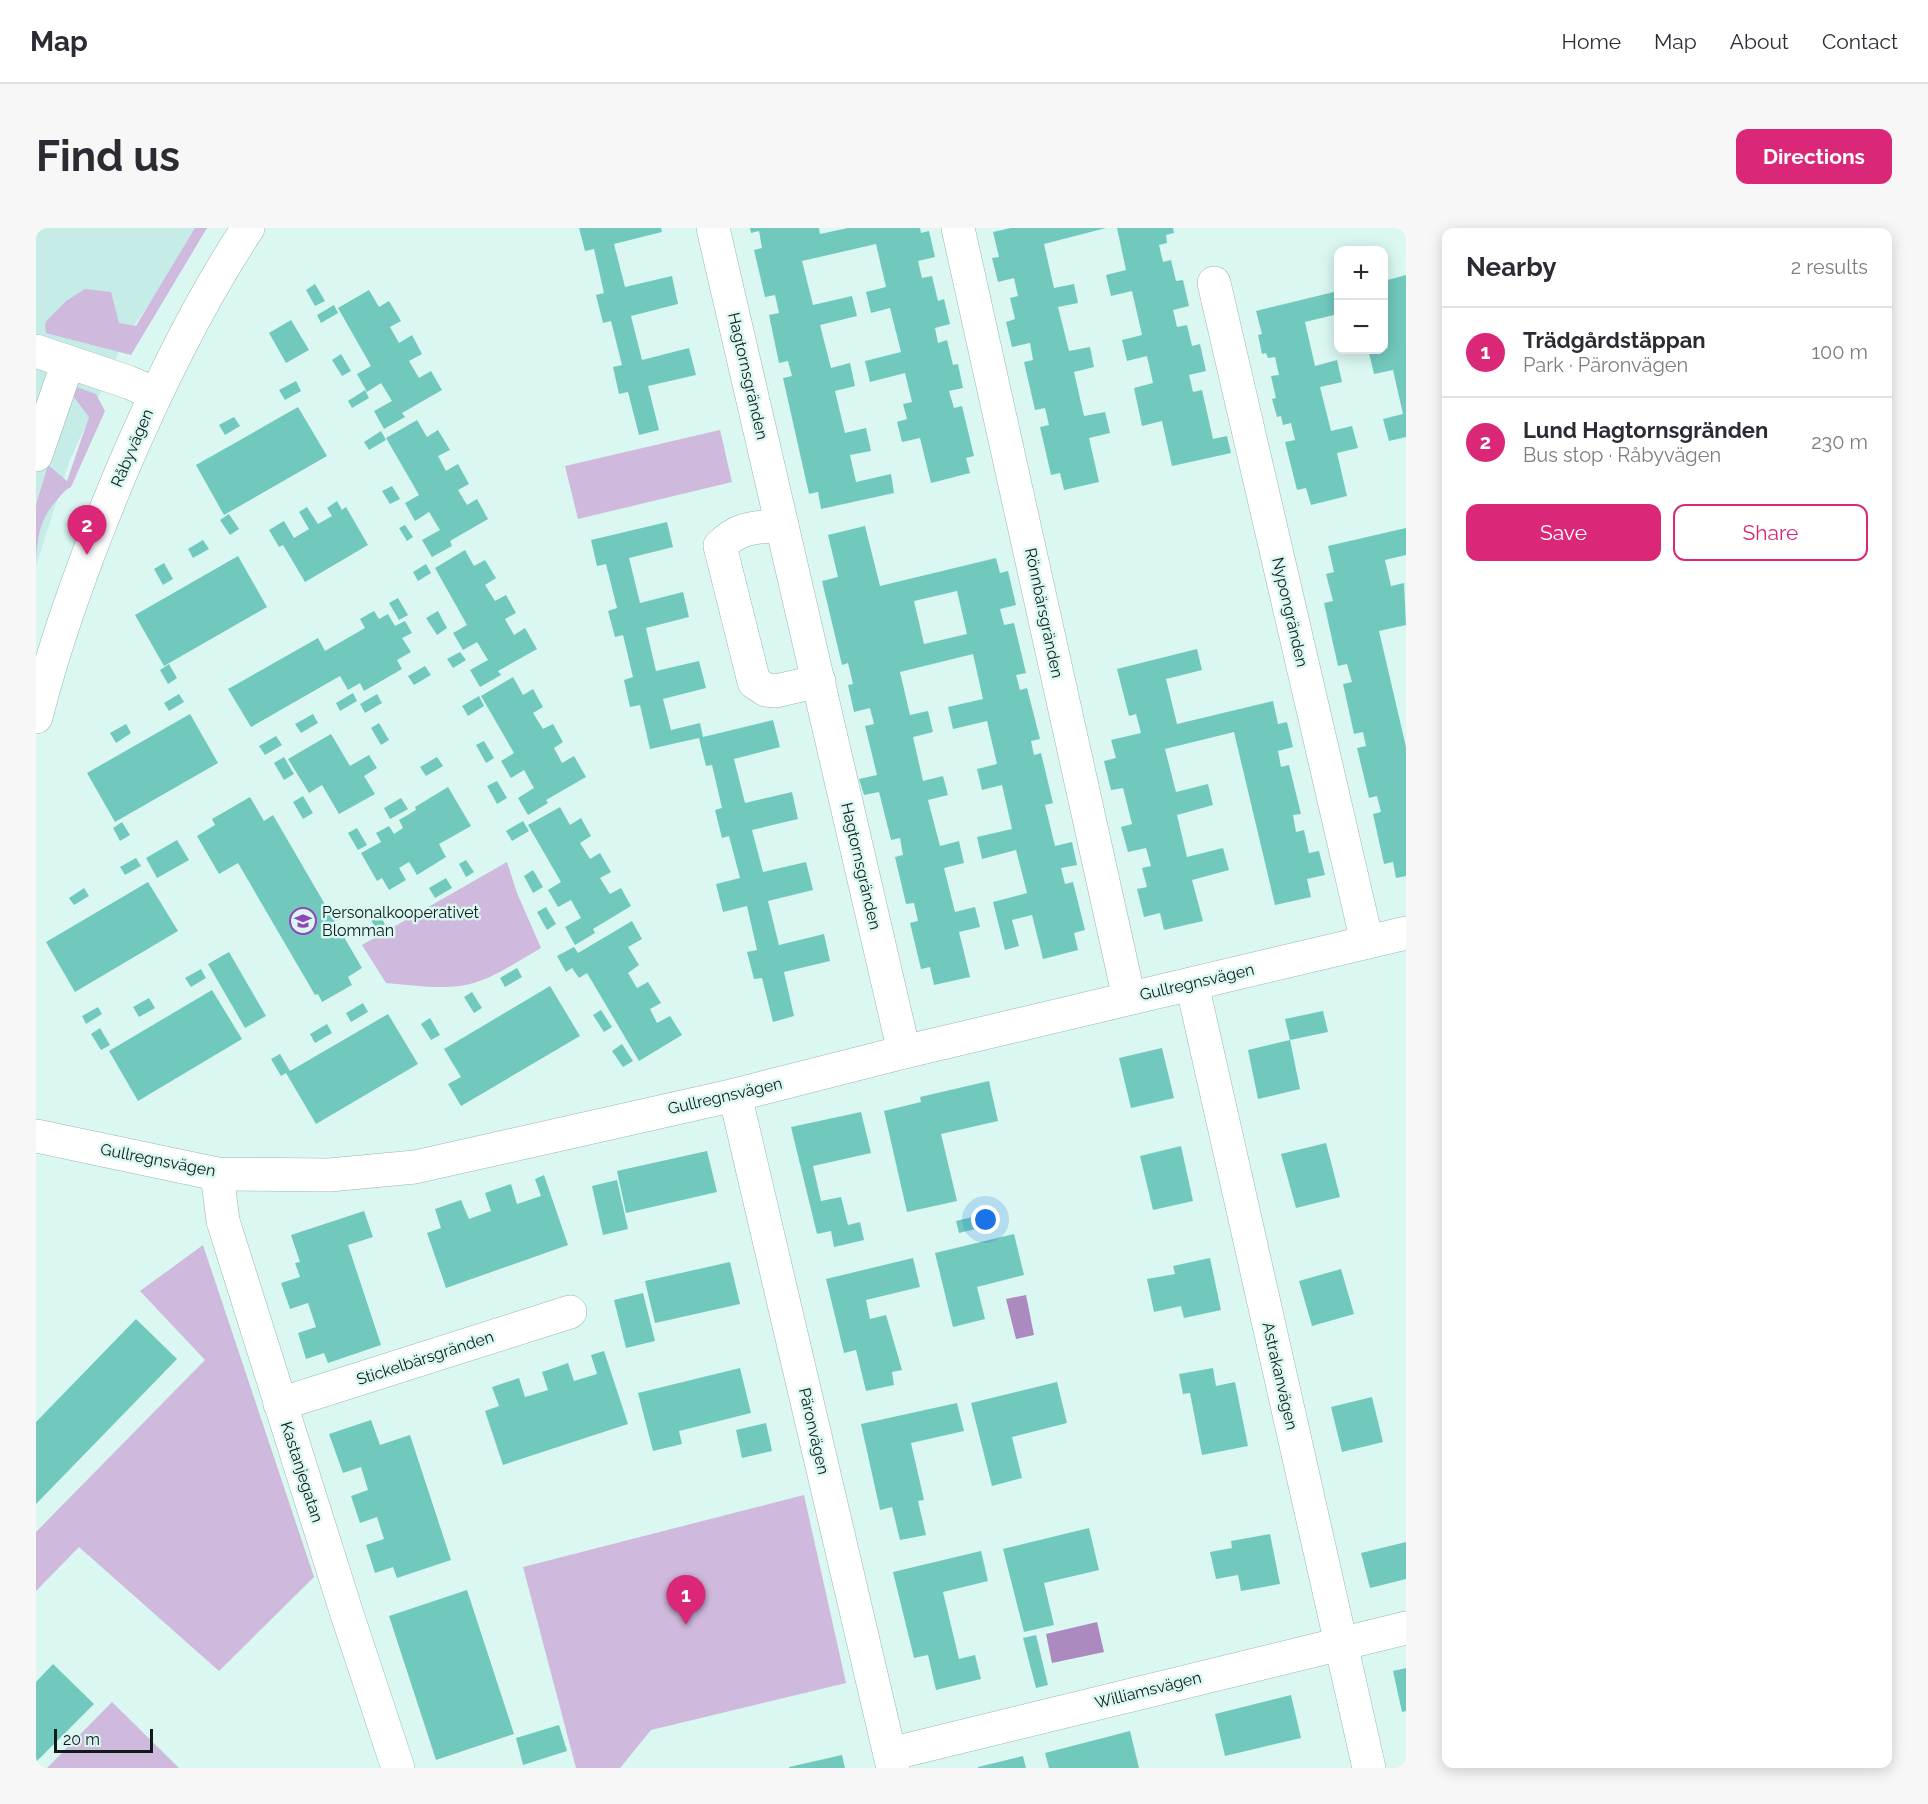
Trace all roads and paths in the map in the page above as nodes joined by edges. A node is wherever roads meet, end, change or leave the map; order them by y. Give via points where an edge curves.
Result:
1 (248, 228) edge
2 (713, 228) edge
3 (958, 228) edge
4 (1214, 283) dead end
5 (36, 351) edge
6 (68, 362) junction
7 (155, 394) junction
8 (36, 455) edge
9 (782, 525) junction
10 (819, 681) junction
11 (36, 717) edge
12 (1406, 933) edge
13 (1367, 942) junction
14 (1191, 984) junction
15 (1129, 998) junction
16 (904, 1052) junction
17 (735, 1095) junction
18 (36, 1136) edge
19 (217, 1174) junction
20 (570, 1312) dead end
21 (280, 1404) junction
22 (1406, 1628) edge
23 (1340, 1643) junction
24 (891, 1761) edge
25 (398, 1768) edge
26 (1369, 1768) edge

1 - 7 street, Råbyvägen
2 - 9 street, Hagtornsgränden
3 - 15 street, Rönnbärsgränden
4 - 13 street, Nypongränden
5 - 6 street
6 - 7 street
6 - 8 street
7 - 11 street, Råbyvägen via 87,555 48,668
9 - 10 street, Hagtornsgränden
9 - 10 street via 740,531 720,546 754,682 776,691
10 - 16 street, Hagtornsgränden
12 - 13 street, Gullregnsvägen
13 - 14 street, Gullregnsvägen
14 - 15 street, Gullregnsvägen
14 - 23 street, Astrakanvägen
15 - 16 street, Gullregnsvägen
16 - 17 street, Gullregnsvägen
17 - 19 street, Gullregnsvägen via 415,1167 329,1174
17 - 24 street, Päronvägen
18 - 19 street, Gullregnsvägen
19 - 21 street, Kastanjegatan via 223,1221
20 - 21 street, Stickelbärsgränden
21 - 25 street, Kastanjegatan
22 - 23 street, Williamsvägen
23 - 24 street, Williamsvägen
23 - 26 street, Astrakanvägen

